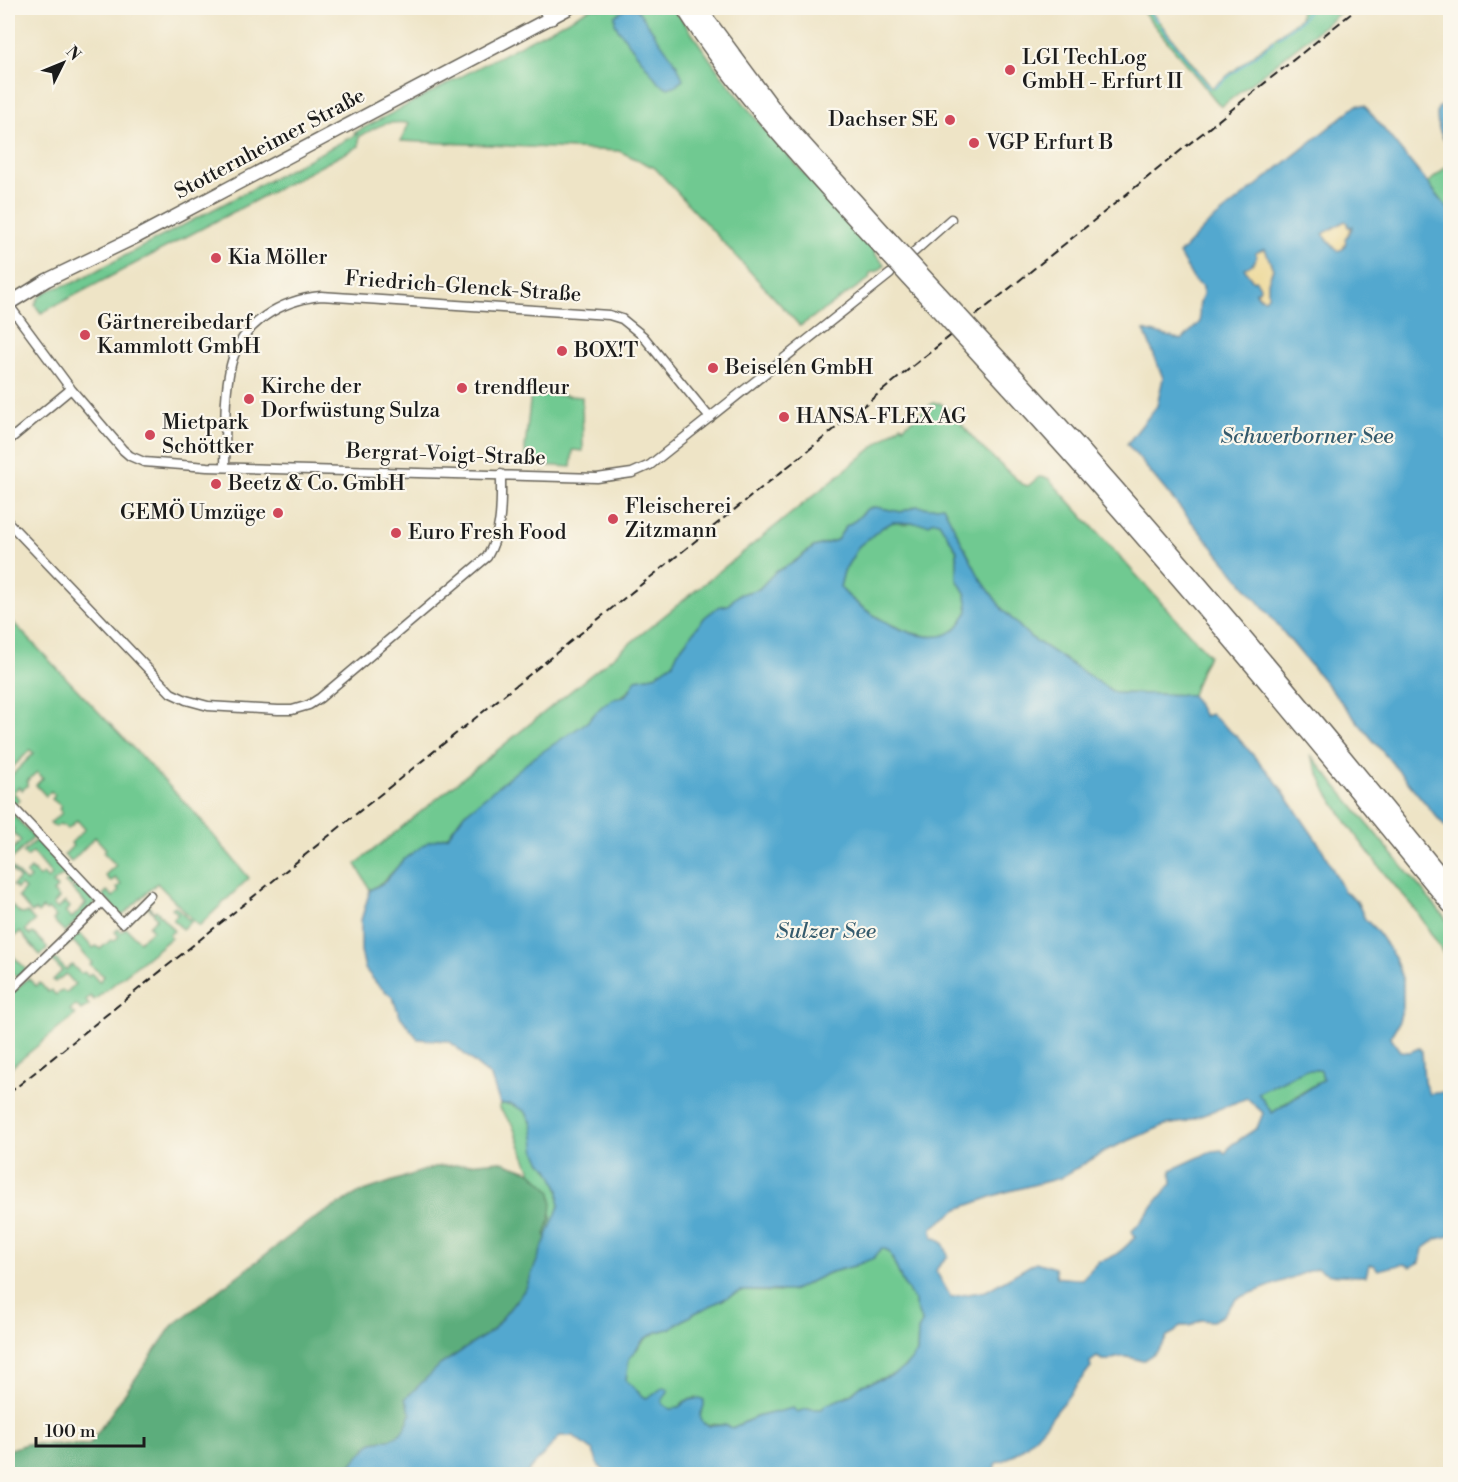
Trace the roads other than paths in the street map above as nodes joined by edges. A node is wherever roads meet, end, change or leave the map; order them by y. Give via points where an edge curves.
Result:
1 (569, 8) edge
2 (684, 8) edge
3 (698, 8) edge
4 (549, 12) edge
5 (951, 219) dead end
6 (884, 242) junction
7 (914, 252) dead end
8 (890, 274) dead end
9 (8, 304) edge
10 (1014, 383) junction
11 (71, 390) junction
12 (710, 418) junction
13 (8, 441) edge
14 (225, 467) junction
15 (501, 474) junction
16 (8, 522) edge
17 (8, 802) edge
18 (1450, 886) edge
19 (150, 896) dead end
20 (102, 902) junction
21 (1450, 905) edge
22 (8, 993) edge

1 - 4 main road, Stotternheimer Straße
2 - 6 highway via 769,124
3 - 6 highway via 779,117
4 - 9 main road, Stotternheimer Straße
5 - 7 street
6 - 10 highway, bridge
8 - 12 street, Bergrat-Voigt-Straße
9 - 11 street, Bergrat-Voigt-Straße
10 - 18 highway via 1100,469 1235,624
10 - 21 highway
11 - 13 street
11 - 14 street, Bergrat-Voigt-Straße via 130,456 162,465
12 - 14 street, Friedrich-Glenck-Straße via 643,336 622,319 609,315 303,298 285,304 255,324 241,341 231,364
12 - 15 street, Bergrat-Voigt-Straße via 656,461 632,473 597,478
14 - 15 street, Bergrat-Voigt-Straße
15 - 16 street via 501,523 487,557 320,698 292,710 208,706 171,693
17 - 20 street
19 - 20 street via 122,922
20 - 22 street

